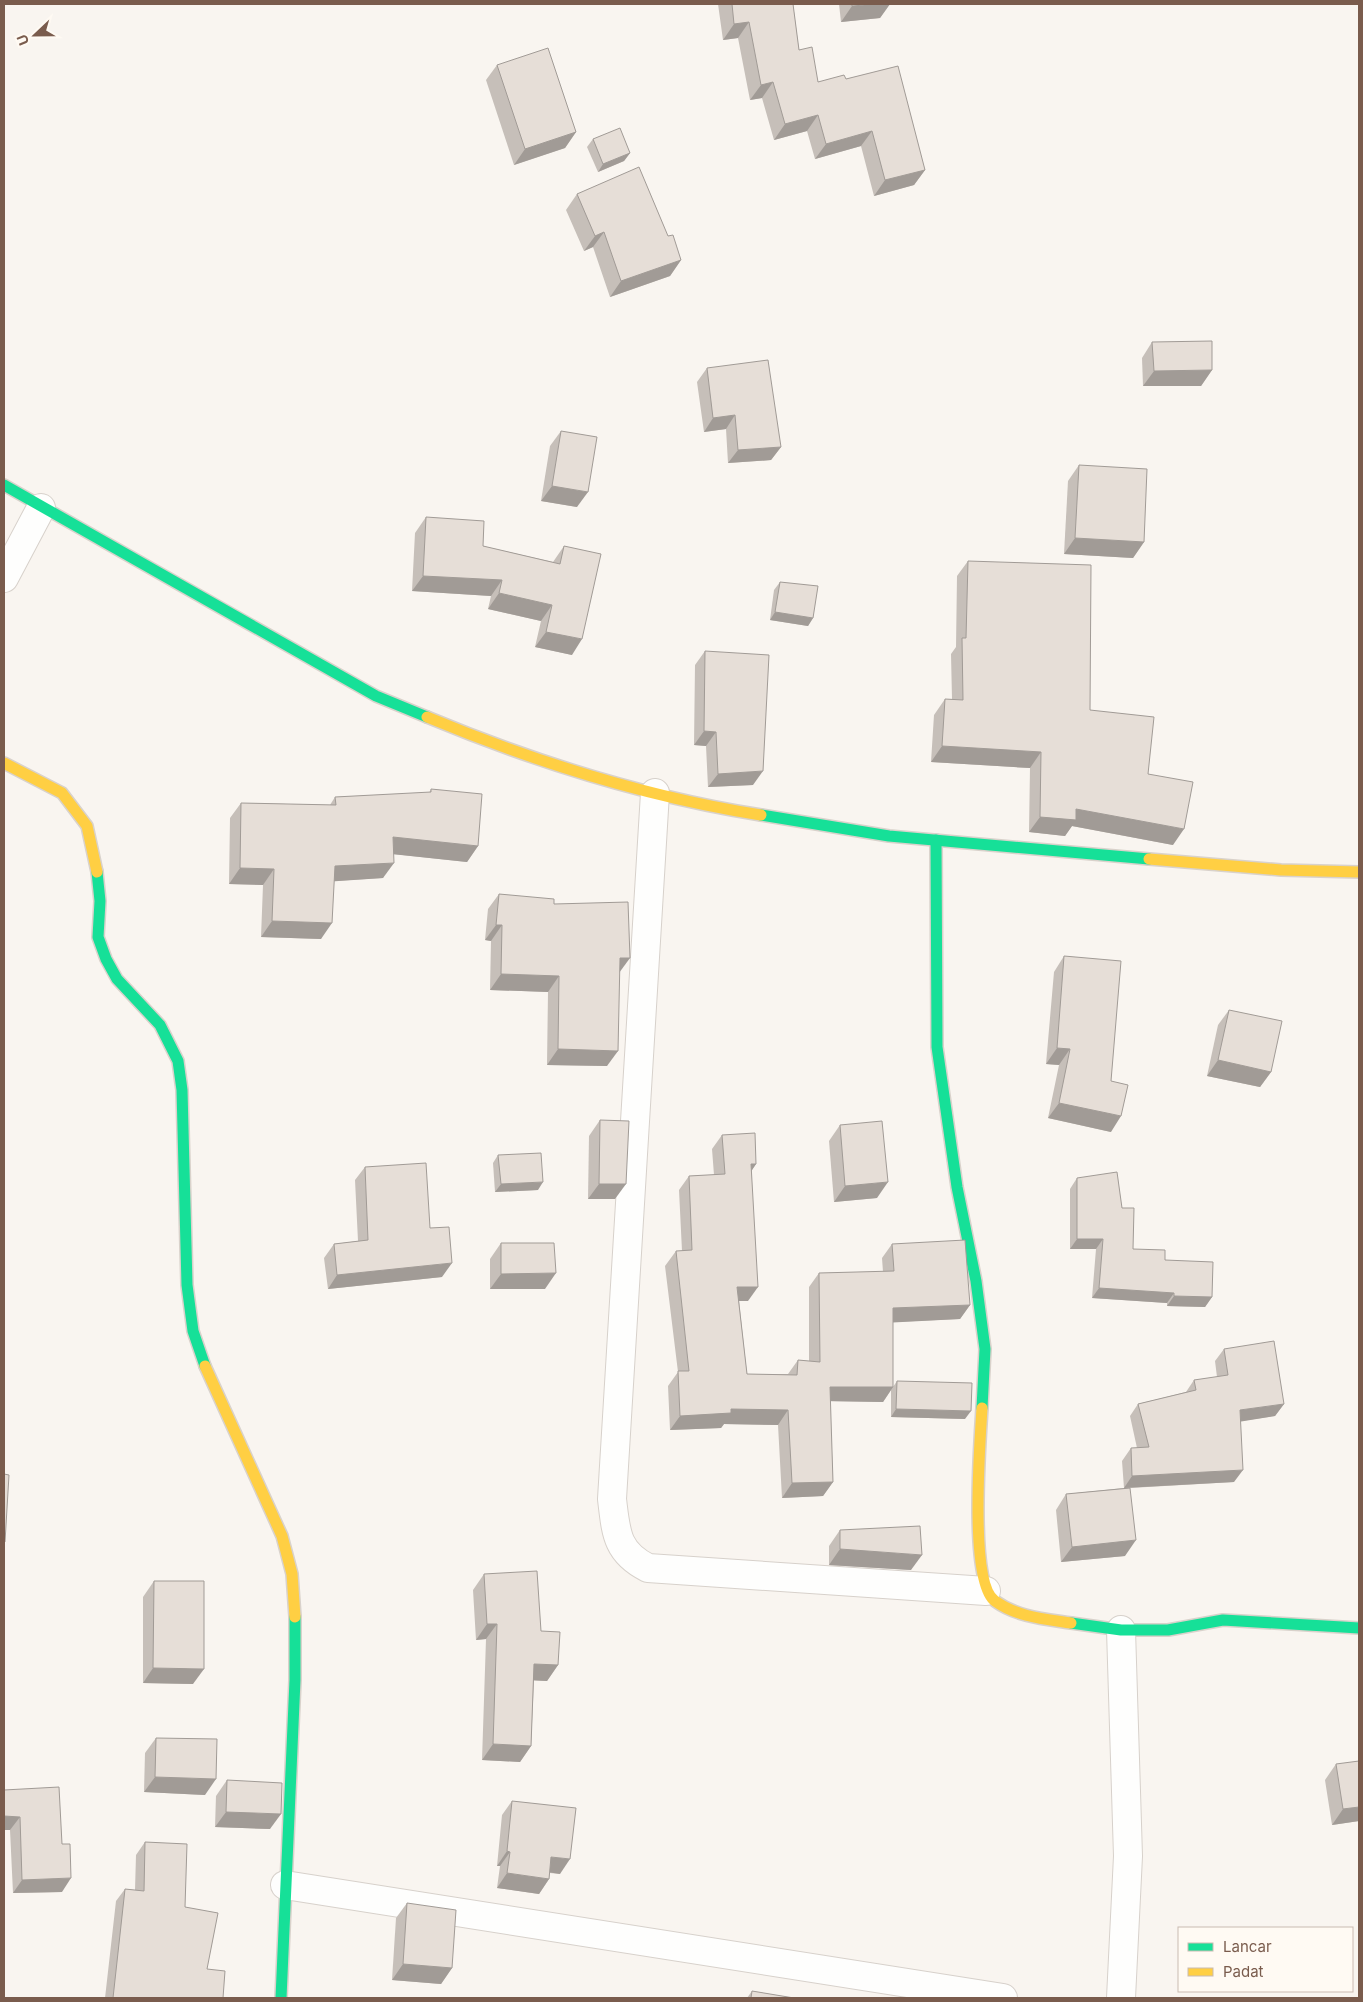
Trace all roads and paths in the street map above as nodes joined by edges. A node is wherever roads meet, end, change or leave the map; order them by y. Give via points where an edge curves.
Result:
1 (4, 485) edge
2 (40, 508) junction
3 (4, 578) edge
4 (4, 762) edge
5 (655, 793) junction
6 (936, 840) junction
7 (1359, 872) edge
8 (986, 1590) junction
9 (1359, 1628) edge
10 (1121, 1630) junction
11 (285, 1885) junction
12 (281, 1998) edge
13 (1003, 1998) edge
14 (1121, 1998) edge

1 - 2 street
2 - 3 street
2 - 5 street via 376,696 498,748
4 - 11 street via 62,793 87,826 96,862 100,901 98,937 106,959 117,979 160,1025 178,1061 182,1090 187,1285 193,1331 204,1364 282,1536 292,1574 296,1618 295,1680
5 - 6 street via 722,809 889,836
5 - 8 street via 612,1499 622,1549 632,1560 648,1568
6 - 7 street via 1281,870
6 - 8 street via 937,1047 985,1349 977,1482 979,1544
8 - 10 street via 994,1601 1027,1616
9 - 10 street via 1223,1620 1168,1630
10 - 14 street via 1128,1856
11 - 12 street
11 - 13 street

